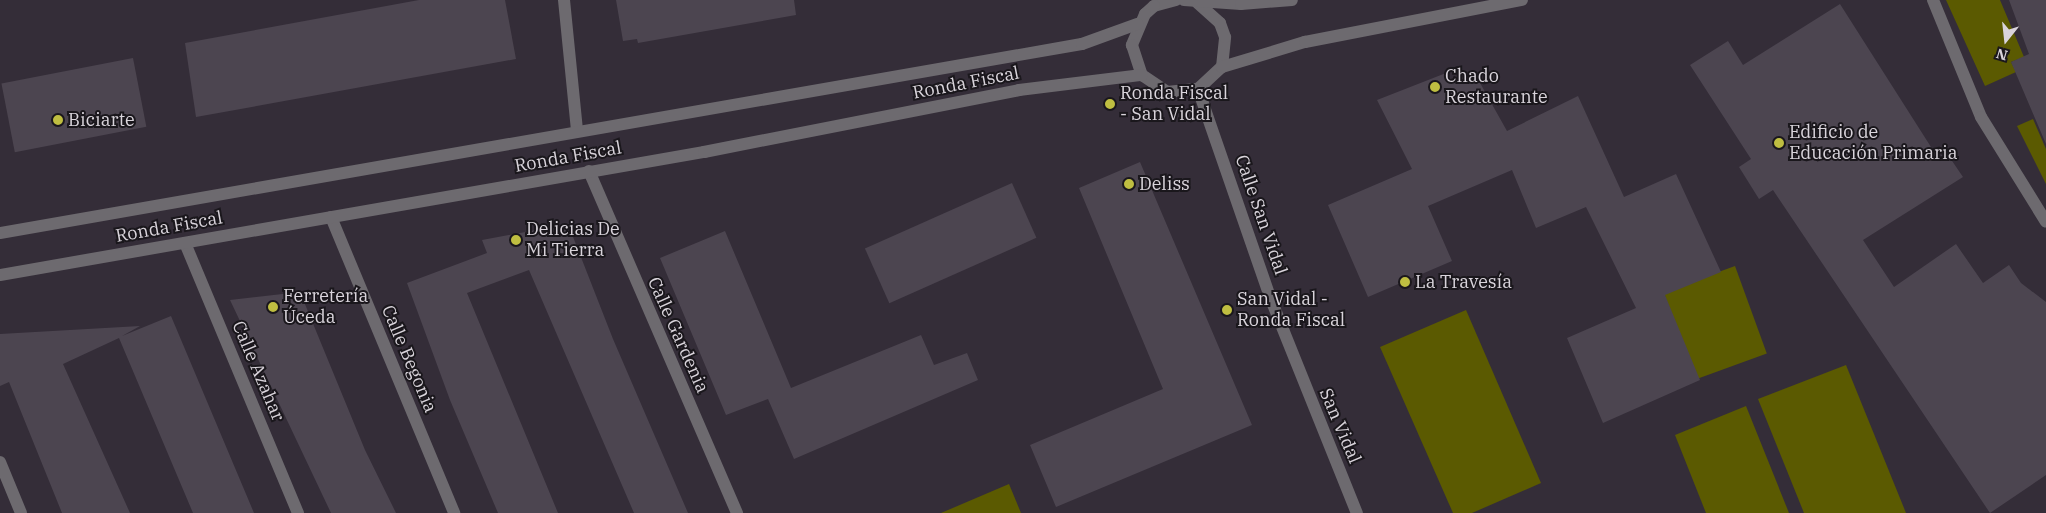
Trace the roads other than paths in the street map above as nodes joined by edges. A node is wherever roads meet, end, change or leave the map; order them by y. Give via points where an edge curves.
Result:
1 (564, 0) edge
2 (1169, 0) edge
3 (1184, 0) edge
4 (1292, 0) edge
5 (1522, 0) edge
6 (1932, 0) edge
7 (1198, 3) junction
8 (1137, 24) junction
9 (1222, 67) junction
10 (1142, 75) junction
11 (1198, 89) junction
12 (576, 130) junction
13 (589, 171) junction
14 (331, 217) junction
15 (2046, 222) edge
16 (0, 234) edge
17 (185, 243) junction
18 (0, 275) edge
19 (1291, 352) joint
20 (0, 462) edge
21 (21, 513) edge
22 (298, 513) edge
23 (454, 513) edge
24 (737, 513) edge
25 (1358, 513) edge

1 - 12 street
2 - 8 street, Ronda Fiscal via 1145,14
3 - 7 street
4 - 7 street
5 - 9 street via 1305,42
6 - 15 street via 1981,117
7 - 9 street via 1220,23 1225,37
8 - 10 street via 1133,56
8 - 12 street, Ronda Fiscal via 1082,44
9 - 11 street
10 - 11 street via 1167,92
10 - 13 street, Ronda Fiscal via 1020,90
11 - 19 street, Calle San Vidal
12 - 16 street, Ronda Fiscal
13 - 14 street, Ronda Fiscal
13 - 24 street, Calle Gardenia
14 - 17 street, Ronda Fiscal
14 - 23 street, Calle Begonia
17 - 18 street, Ronda Fiscal
17 - 22 street, Calle Azahar
19 - 25 street, San Vidal
20 - 21 street

